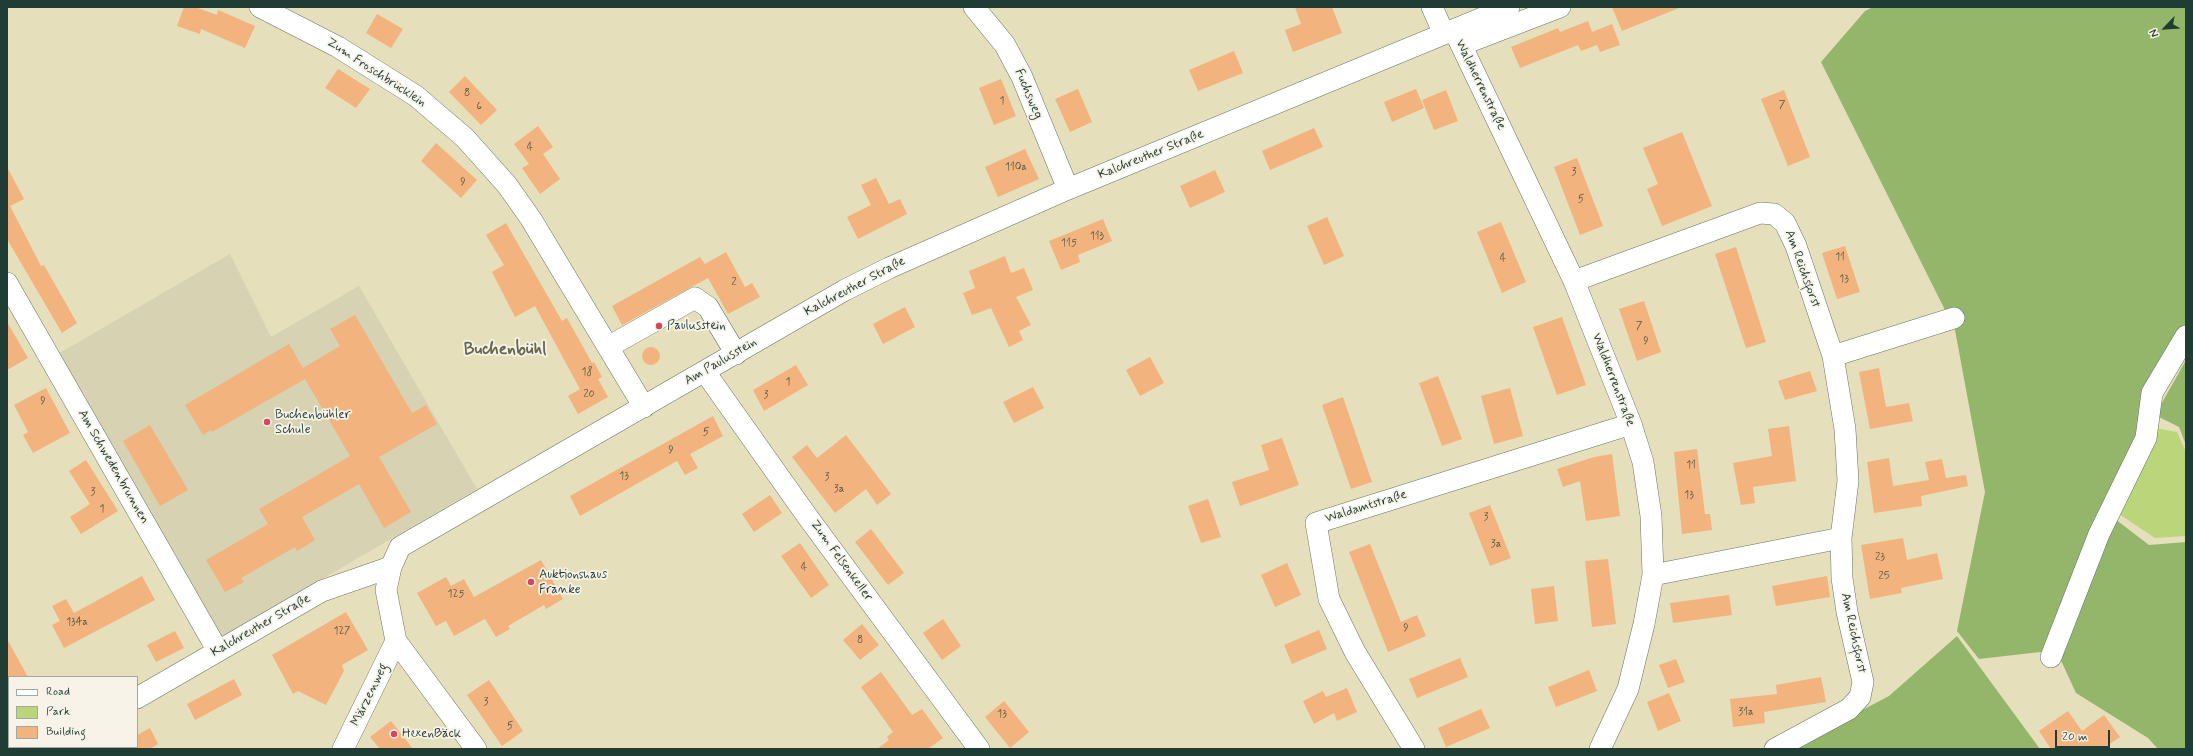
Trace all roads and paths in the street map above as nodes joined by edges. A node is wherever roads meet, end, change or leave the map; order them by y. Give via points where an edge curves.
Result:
1 (260, 7) edge
2 (974, 7) edge
3 (1434, 7) edge
4 (1509, 7) edge
5 (1560, 7) edge
6 (1453, 36) junction
7 (1068, 189) junction
8 (1574, 281) junction
9 (7, 283) edge
10 (798, 317) joint
11 (1954, 318) dead end
12 (2186, 336) edge
13 (608, 346) junction
14 (736, 354) junction
15 (1833, 356) junction
16 (705, 372) junction
17 (644, 407) junction
18 (1631, 424) junction
19 (1841, 538) junction
20 (391, 567) junction
21 (1653, 575) junction
22 (396, 641) junction
23 (218, 651) junction
24 (2051, 657) dead end
25 (138, 697) edge
26 (343, 749) edge
27 (476, 749) edge
28 (979, 749) edge
29 (1414, 749) edge
30 (1600, 749) edge
31 (1775, 749) edge

1 - 13 street, Zum Froschbrücklein via 338,47 416,96 465,138 507,185 531,219
2 - 7 street, Fuchsweg via 1005,45 1022,77
3 - 6 street, Waldherrenstraße
4 - 6 street, Kalchreuther Straße
5 - 6 street
6 - 7 street, Kalchreuther Straße
6 - 8 street, Waldherrenstraße
7 - 10 street, Kalchreuther Straße via 889,268
8 - 15 street, Am Reichsforst via 1760,213 1774,214 1785,223 1796,246
8 - 18 street, Waldherrenstraße
9 - 23 street, Am Schwedenbrunnen
10 - 14 street, Am Paulusstein
11 - 15 street
12 - 24 street via 2152,393 2146,438 2099,534
13 - 14 street via 695,298 708,307
13 - 17 street
14 - 16 street, Am Paulusstein
15 - 19 street, Am Reichsforst via 1845,429 1848,481
16 - 17 street, Am Paulusstein
16 - 28 street, Zum Felsenkeller via 807,516
17 - 20 street, Am Paulusstein via 400,547
18 - 21 street, Waldherrenstraße via 1643,462 1651,516
18 - 29 street, Waldamtstraße via 1316,523 1329,599 1355,652
19 - 21 street
19 - 31 street, Am Reichsforst via 1844,592 1863,682 1860,697 1849,709
20 - 22 street via 386,590
20 - 23 street, Kalchreuther Straße via 322,591
21 - 30 street, Waldherrenstraße via 1628,689
22 - 26 street, Märzenweg
22 - 27 street
23 - 25 street, Kalchreuther Straße

